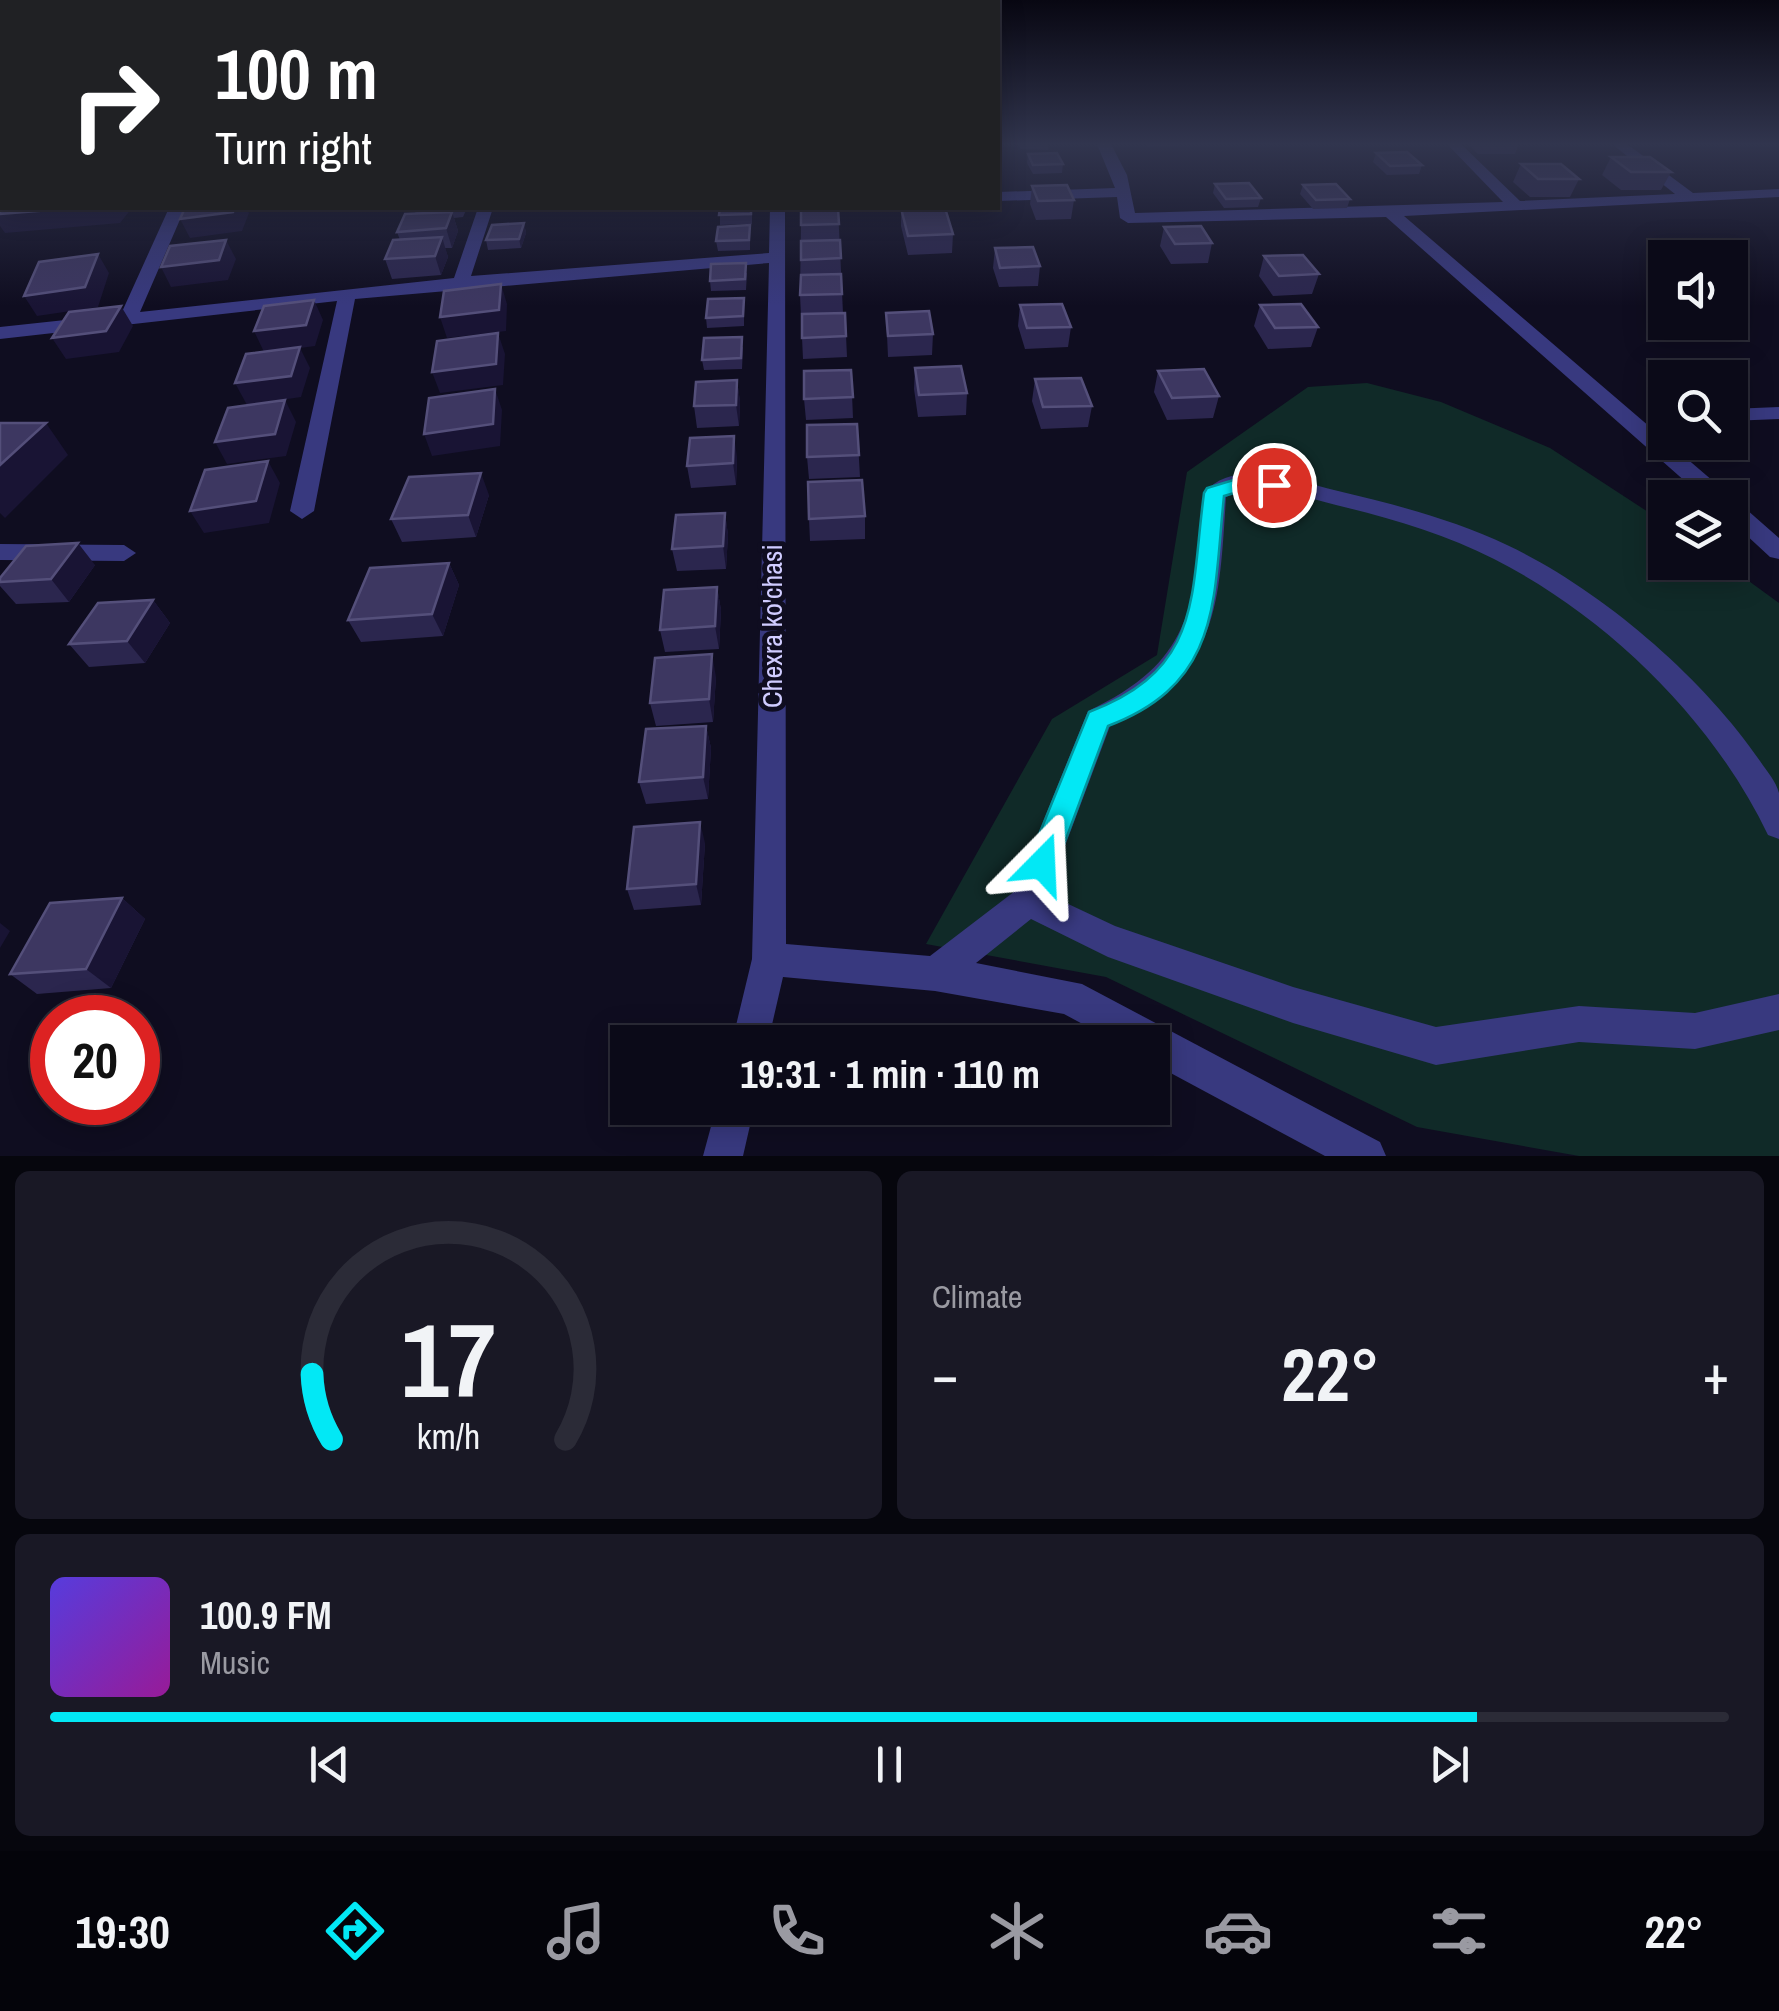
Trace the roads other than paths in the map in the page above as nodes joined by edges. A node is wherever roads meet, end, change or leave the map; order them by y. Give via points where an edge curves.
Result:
1 (1123, 198) edge
2 (1508, 198) edge
3 (1691, 198) edge
4 (1516, 206) junction
5 (176, 210) edge
6 (484, 210) edge
7 (778, 210) edge
8 (1390, 212) junction
9 (774, 258) junction
10 (461, 282) junction
11 (347, 295) junction
12 (129, 316) junction
13 (0, 334) edge
14 (1779, 413) edge
15 (1748, 414) edge
16 (1648, 419) edge
17 (1632, 420) junction
18 (1700, 480) edge
19 (302, 511) dead end
20 (1748, 523) edge
21 (1779, 551) edge
22 (0, 552) edge
23 (124, 552) dead end
24 (1779, 825) edge
25 (1028, 901) junction
26 (769, 959) junction
27 (936, 974) junction
28 (1779, 1012) edge
29 (754, 1025) edge
30 (1119, 1025) edge
31 (1170, 1053) edge
32 (730, 1125) edge
33 (723, 1156) edge
34 (1366, 1156) edge

1 - 8 street via 1128,218
2 - 4 street
3 - 4 street
4 - 8 street
5 - 12 street
6 - 10 street
7 - 9 street, Chexra ko'chasi
8 - 17 street
9 - 10 street
9 - 26 street, Chexra ko'chasi
10 - 11 street
11 - 12 street
11 - 19 street
12 - 13 street
14 - 15 street
16 - 17 street
17 - 18 street
20 - 21 street
22 - 23 street
24 - 25 street via 1770,798 1728,739 1660,668 1518,560 1378,506 1250,481 1214,493 1197,631 1172,674 1126,708 1098,719
25 - 27 street
25 - 28 street via 1108,940 1436,1046 1579,1024 1695,1031
26 - 27 street
26 - 29 street, Chexra ko'chasi
27 - 30 street via 1070,998
31 - 34 street
32 - 33 street

